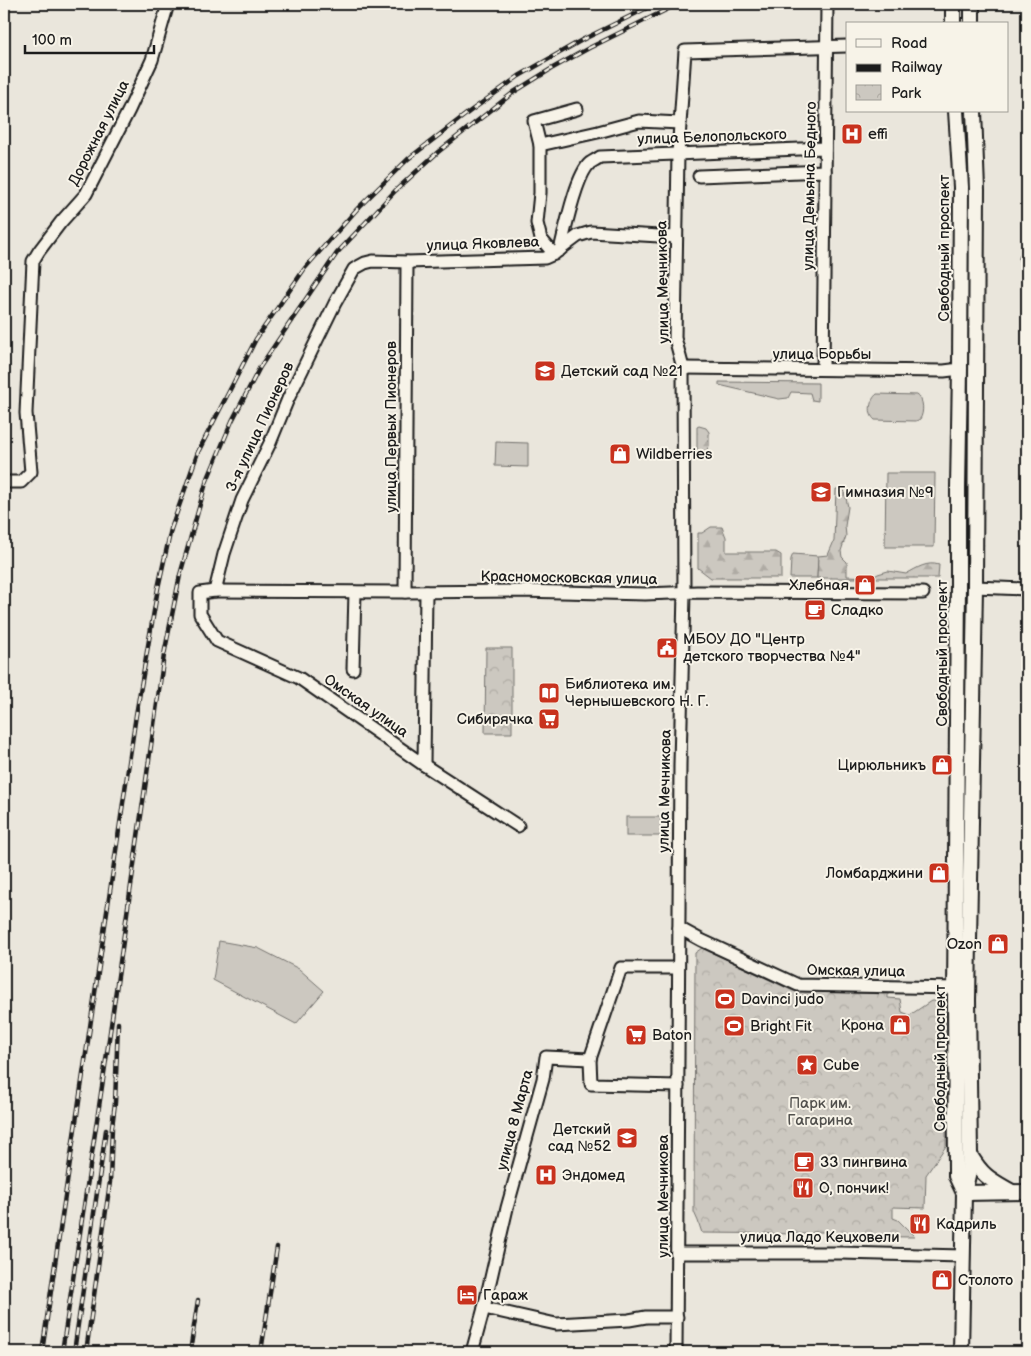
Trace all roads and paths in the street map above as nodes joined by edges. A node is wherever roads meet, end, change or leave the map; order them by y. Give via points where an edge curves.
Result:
1 (168, 4) edge
2 (827, 4) edge
3 (953, 4) edge
4 (972, 4) edge
5 (953, 22) edge
6 (972, 22) edge
7 (827, 46) junction
8 (846, 46) edge
9 (577, 109) dead end
10 (956, 112) edge
11 (974, 112) edge
12 (680, 123) junction
13 (540, 145) junction
14 (826, 148) junction
15 (678, 154) junction
16 (825, 172) junction
17 (699, 176) dead end
18 (676, 237) junction
19 (557, 252) junction
20 (373, 261) joint
21 (407, 262) junction
22 (683, 368) junction
23 (822, 369) junction
24 (960, 369) junction
25 (4, 482) edge
26 (958, 584) junction
27 (975, 587) junction
28 (1027, 589) edge
29 (215, 591) junction
30 (355, 592) junction
31 (405, 592) junction
32 (426, 592) junction
33 (684, 592) junction
34 (923, 593) dead end
35 (353, 668) dead end
36 (424, 765) junction
37 (518, 826) dead end
38 (678, 928) junction
39 (678, 968) junction
40 (962, 988) junction
41 (590, 1059) junction
42 (678, 1086) junction
43 (970, 1155) junction
44 (1013, 1192) junction
45 (1027, 1192) edge
46 (964, 1193) junction
47 (677, 1253) junction
48 (963, 1256) junction
49 (484, 1308) junction
50 (677, 1317) junction
51 (472, 1352) edge
52 (676, 1352) edge
53 (961, 1352) edge

1 - 25 street, Дорожная улица via 152,60 86,194 61,222 34,261 26,413 30,472 21,482
2 - 7 street, улица Демьяна Бедного
3 - 5 main road
4 - 6 main road
7 - 8 street
7 - 12 street, улица Мечникова via 685,51
7 - 14 street, улица Демьяна Бедного
9 - 13 street via 534,121
10 - 24 main road, Свободный проспект via 961,186
11 - 27 main road, Свободный проспект via 977,190
12 - 13 street via 638,121
12 - 15 street, улица Мечникова
13 - 19 street via 537,223 541,239
14 - 15 street, улица Белопольского
14 - 16 street, улица Демьяна Бедного
15 - 18 street, улица Мечникова
15 - 19 street, улица Белопольского via 600,157 589,164 572,202
16 - 17 street
16 - 23 street, улица Демьяна Бедного
18 - 19 street, улица Яковлева via 591,232 578,236
18 - 22 street, улица Мечникова via 676,338
19 - 21 street, улица Яковлева via 539,259
20 - 21 street, улица Яковлева
20 - 29 street, 3-я улица Пионеров via 354,269 288,399 242,500
21 - 31 street, улица Первых Пионеров
22 - 23 street, улица Борьбы
22 - 33 street, улица Мечникова
23 - 24 street, улица Борьбы
24 - 26 main road, Свободный проспект
26 - 27 main road
26 - 40 main road, Свободный проспект
27 - 28 street
27 - 40 main road, Свободный проспект
29 - 30 street, Красномосковская улица
29 - 36 street, Омская улица via 200,593 200,614 217,641 299,678
30 - 31 street, Красномосковская улица
30 - 35 street
31 - 32 street, Красномосковская улица
32 - 33 street, Красномосковская улица
32 - 36 street
33 - 34 street, Красномосковская улица
33 - 38 street, улица Мечникова
36 - 37 street, Омская улица
38 - 39 street, улица Мечникова
38 - 40 street, Омская улица via 798,985
39 - 41 street via 621,968
39 - 42 street, улица Мечникова
40 - 43 main road, Свободный проспект
40 - 46 main road, Свободный проспект via 956,1176
41 - 42 street via 591,1084
41 - 49 street, улица 8 Марта via 546,1057
42 - 47 street, улица Мечникова
43 - 44 main road via 989,1179
43 - 46 main road, Свободный проспект
44 - 45 main road
44 - 46 main road
46 - 48 main road, Свободный проспект
47 - 48 street, улица Ладо Кецховели
47 - 50 street, улица Мечникова
48 - 53 main road, Свободный проспект
49 - 50 street via 556,1324
49 - 51 street, улица 8 Марта
50 - 52 street, улица Мечникова

